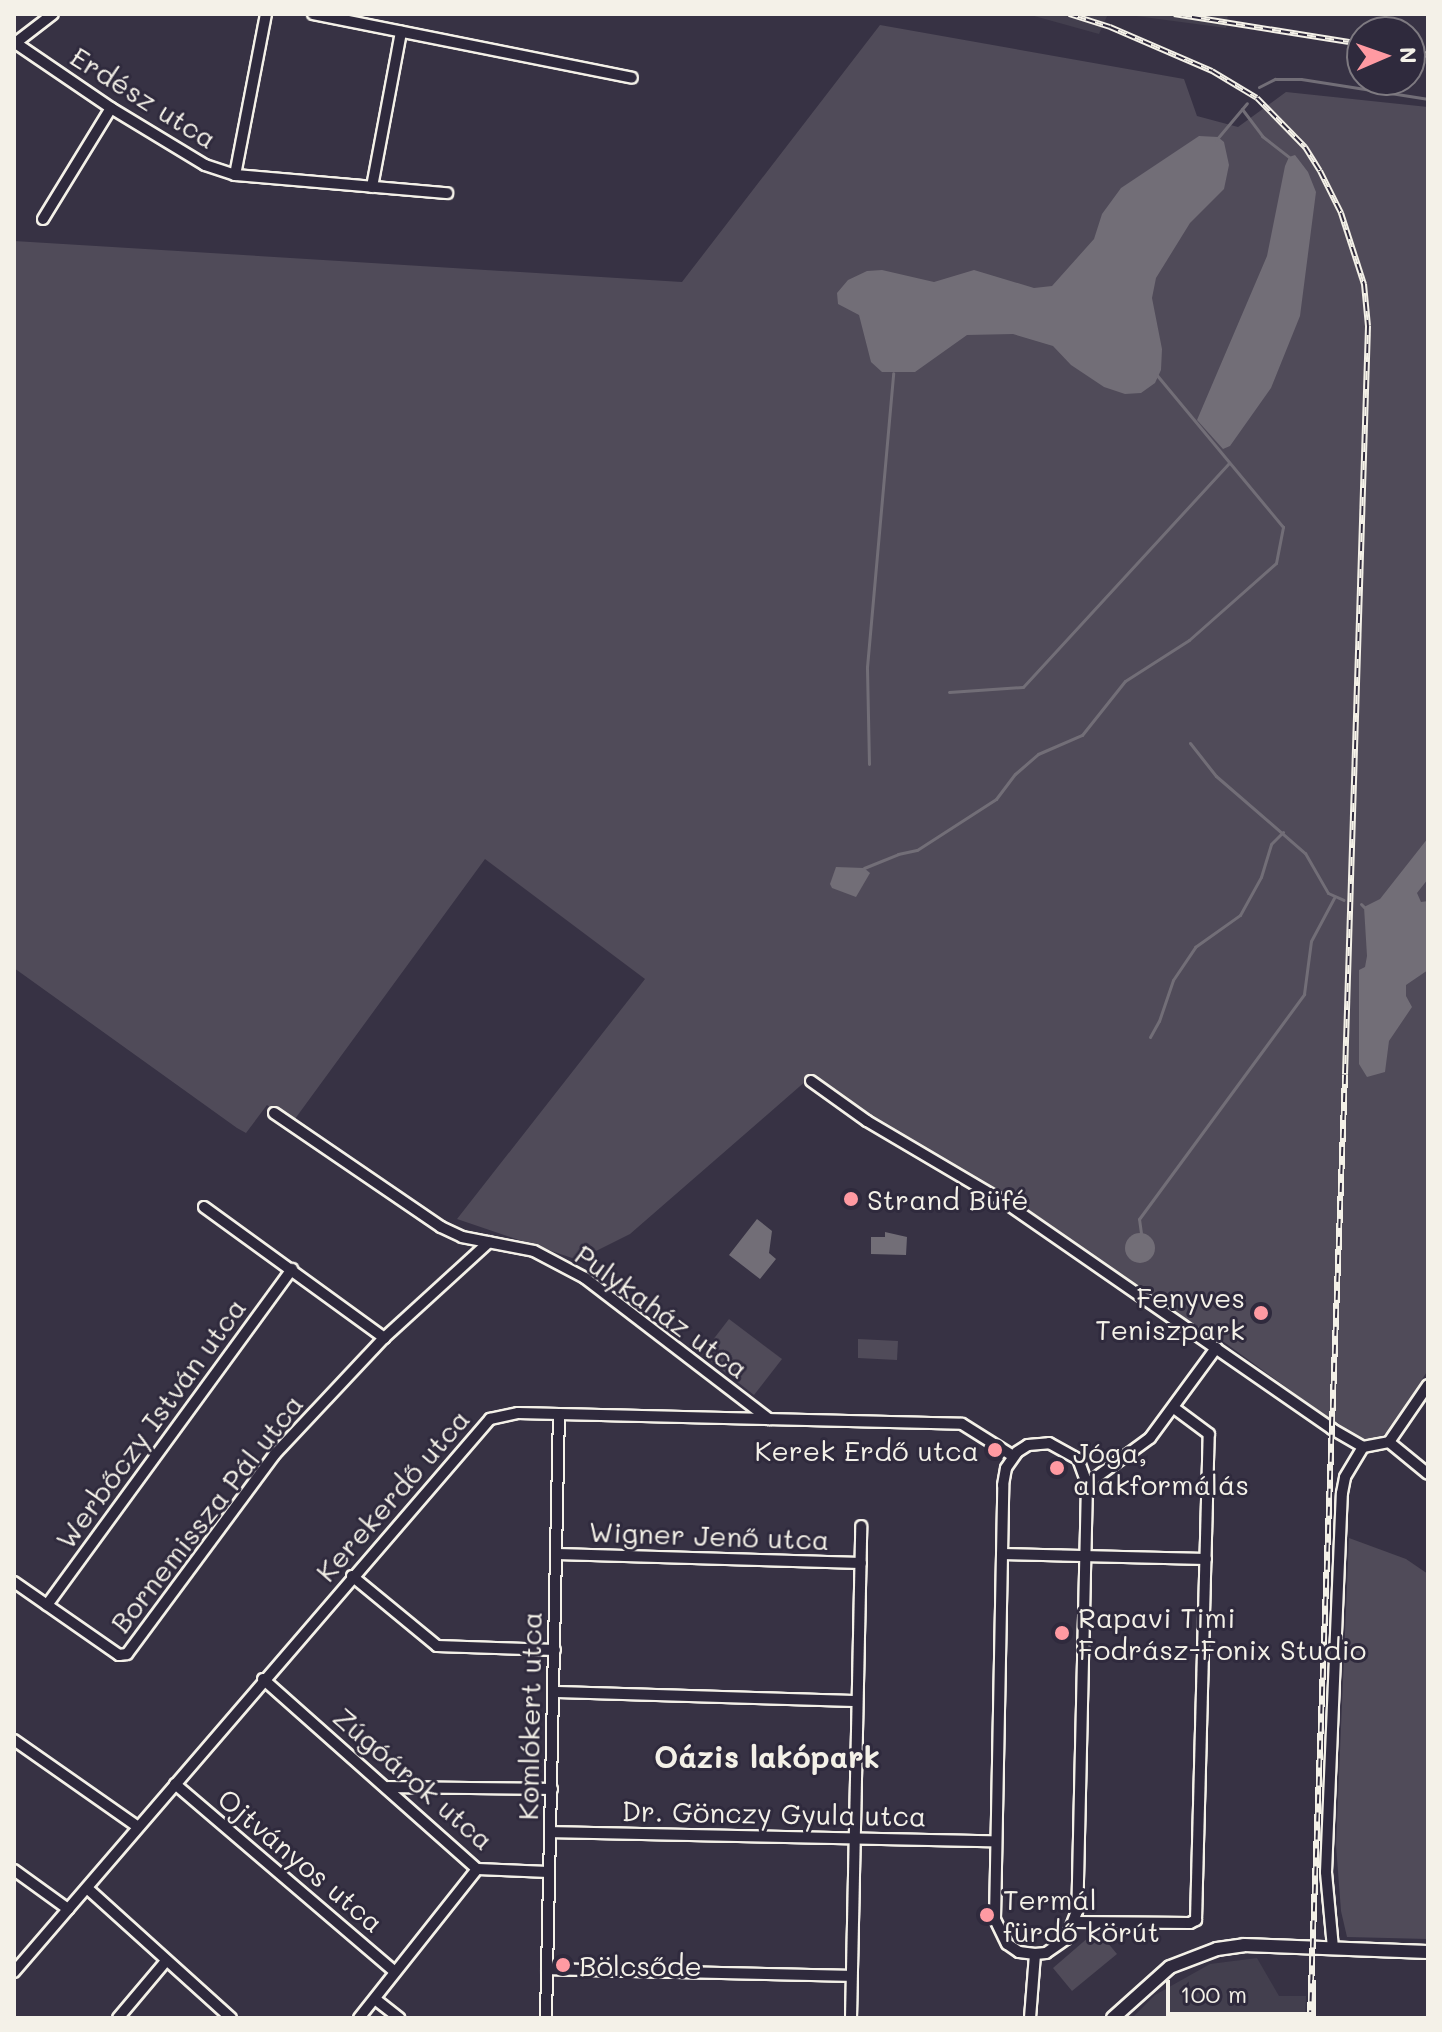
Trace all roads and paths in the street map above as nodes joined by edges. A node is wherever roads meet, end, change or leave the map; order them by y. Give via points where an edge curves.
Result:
1 (53, 14) edge
2 (266, 14) edge
3 (313, 14) edge
4 (401, 32) junction
5 (14, 43) edge
6 (632, 78) dead end
7 (111, 108) junction
8 (235, 175) junction
9 (372, 187) junction
10 (447, 193) dead end
11 (43, 219) dead end
12 (811, 1081) dead end
13 (274, 1113) dead end
14 (204, 1207) dead end
15 (489, 1242) junction
16 (292, 1269) junction
17 (384, 1338) junction
18 (1216, 1348) junction
19 (1428, 1385) edge
20 (1174, 1408) junction
21 (559, 1414) junction
22 (769, 1419) junction
23 (1389, 1442) junction
24 (1363, 1447) junction
25 (1013, 1456) junction
26 (1428, 1474) edge
27 (1087, 1484) junction
28 (861, 1526) dead end
29 (557, 1554) junction
30 (1002, 1554) junction
31 (1085, 1556) junction
32 (1206, 1559) junction
33 (861, 1563) junction
34 (352, 1576) junction
35 (14, 1582) edge
36 (47, 1605) junction
37 (555, 1650) junction
38 (263, 1679) junction
39 (554, 1692) junction
40 (857, 1701) junction
41 (14, 1740) edge
42 (175, 1784) junction
43 (388, 1787) junction
44 (552, 1789) junction
45 (137, 1826) junction
46 (551, 1832) junction
47 (854, 1838) junction
48 (996, 1841) junction
49 (477, 1869) junction
50 (14, 1870) edge
51 (549, 1872) junction
52 (87, 1888) junction
53 (68, 1909) junction
54 (1075, 1922) junction
55 (1333, 1948) junction
56 (1428, 1952) edge
57 (1035, 1954) junction
58 (166, 1961) junction
59 (547, 1969) junction
60 (14, 1972) edge
61 (395, 1972) junction
62 (851, 1976) junction
63 (375, 1999) junction
64 (118, 2018) edge
65 (231, 2018) edge
66 (359, 2018) edge
67 (399, 2018) edge
68 (546, 2018) edge
69 (851, 2018) edge
70 (1030, 2018) edge
71 (1113, 2018) edge

1 - 5 street
2 - 8 street
3 - 4 street
4 - 6 street
4 - 9 street
5 - 7 street, Erdész utca
7 - 8 street, Erdész utca via 205,165
7 - 11 street
8 - 9 street, Erdész utca
9 - 10 street, Erdész utca
12 - 18 street via 867,1121 990,1193
13 - 15 street, Pulykaház utca via 441,1227
14 - 16 street
15 - 17 street, Bornemissza Pál utca
15 - 22 street, Pulykaház utca via 534,1251 585,1278
16 - 17 street
16 - 36 street, Werbőczy István utca
17 - 36 street, Bornemissza Pál utca via 275,1454 127,1654 119,1655
18 - 20 street
18 - 24 street
19 - 23 street
20 - 27 street via 1150,1438
20 - 32 street via 1209,1434
21 - 22 street, Kerekerdő utca
21 - 29 street, Komlókert utca
21 - 34 street, Kerekerdő utca via 490,1419
22 - 25 street, Kerekerdő utca via 962,1424
23 - 24 street
23 - 26 street
24 - 55 street via 1342,1493 1326,1872
25 - 27 street via 1028,1445 1056,1444 1078,1459
25 - 30 street via 1003,1485
27 - 31 street
28 - 33 street
29 - 33 street, Wigner Jenő utca
29 - 37 street, Komlókert utca
30 - 31 street
30 - 48 street
31 - 32 street
31 - 54 street
32 - 54 street via 1196,1920
33 - 40 street
34 - 37 street via 437,1646
34 - 38 street, Kerekerdő utca
35 - 36 street, Bornemissza Pál utca
37 - 39 street, Komlókert utca
38 - 42 street, Kerekerdő utca
38 - 43 street, Zúgóárok utca
39 - 40 street
39 - 44 street, Komlókert utca
40 - 47 street
41 - 45 street
42 - 45 street, Kerekerdő utca
42 - 61 street, Ojtványos utca
43 - 44 street
43 - 49 street, Zúgóárok utca
44 - 46 street, Komlókert utca
45 - 52 street, Kerekerdő utca
46 - 47 street, Dr. Gönczy Gyula utca
46 - 51 street, Komlókert utca
47 - 48 street, Dr. Gönczy Gyula utca
47 - 62 street
48 - 57 street via 996,1927 1012,1949
49 - 51 street, Zúgóárok utca
49 - 61 street
50 - 53 street
51 - 59 street, Komlókert utca
52 - 53 street, Kerekerdő utca
52 - 58 street
53 - 60 street, Kerekerdő utca
54 - 57 street via 1060,1945
55 - 56 street
55 - 71 street via 1244,1945 1195,1955 1158,1976
57 - 70 street
58 - 64 street
58 - 65 street
59 - 62 street
59 - 68 street, Komlókert utca
61 - 63 street
62 - 69 street
63 - 66 street
63 - 67 street

